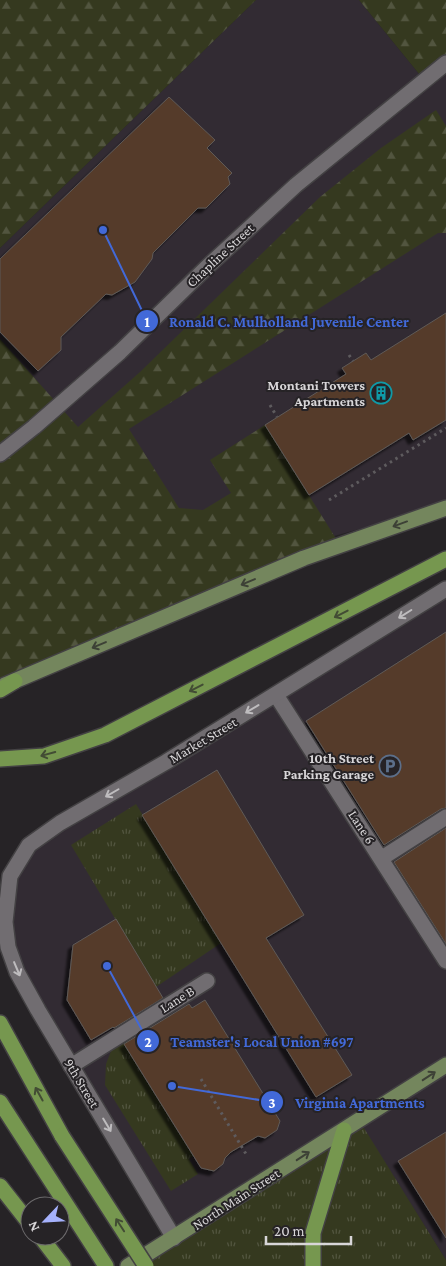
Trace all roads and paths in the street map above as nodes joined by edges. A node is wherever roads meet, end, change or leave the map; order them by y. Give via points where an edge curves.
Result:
1 (446, 63) edge
2 (349, 354) dead end
3 (353, 361) dead end
4 (270, 405) dead end
5 (277, 417) dead end
6 (446, 428) edge
7 (0, 454) edge
8 (329, 500) dead end
9 (446, 508) edge
10 (446, 559) edge
11 (446, 588) edge
12 (15, 681) joint
13 (0, 689) edge
14 (276, 695) junction
15 (0, 759) edge
16 (446, 817) edge
17 (382, 858) junction
18 (5, 922) joint
19 (446, 961) edge
20 (207, 981) dead end
21 (0, 1024) edge
22 (446, 1065) edge
23 (72, 1066) junction
24 (201, 1079) dead end
25 (0, 1102) edge
26 (344, 1130) junction
27 (246, 1154) dead end
28 (0, 1186) edge
29 (20, 1211) edge
30 (174, 1238) junction
31 (48, 1246) edge
32 (64, 1266) edge
33 (106, 1266) edge
34 (128, 1266) edge
35 (146, 1266) edge
36 (313, 1266) edge

1 - 7 street, Chapline Street via 296,185 120,352
2 - 3 path
4 - 5 path
6 - 8 path
9 -> 12 main road via 304,558
10 -> 15 highway via 105,735 44,756
11 -> 14 street, Market Street
12 - 13 highway
14 - 17 street, Lane 6
14 -> 18 street, Market Street via 60,823 29,845 10,876
16 - 17 street
17 - 19 street, Lane 6
18 -> 23 street, 9th Street via 8,947 18,972
20 - 23 street, Lane B
35 -> 21 highway, bridge via 62,1136
26 -> 22 main road, North Main Street
23 -> 30 street, 9th Street
24 - 27 path
25 - 33 highway
30 -> 26 main road, North Main Street
26 - 36 highway via 313,1233
28 - 29 highway
30 - 34 main road, North Main Street
31 - 32 highway

